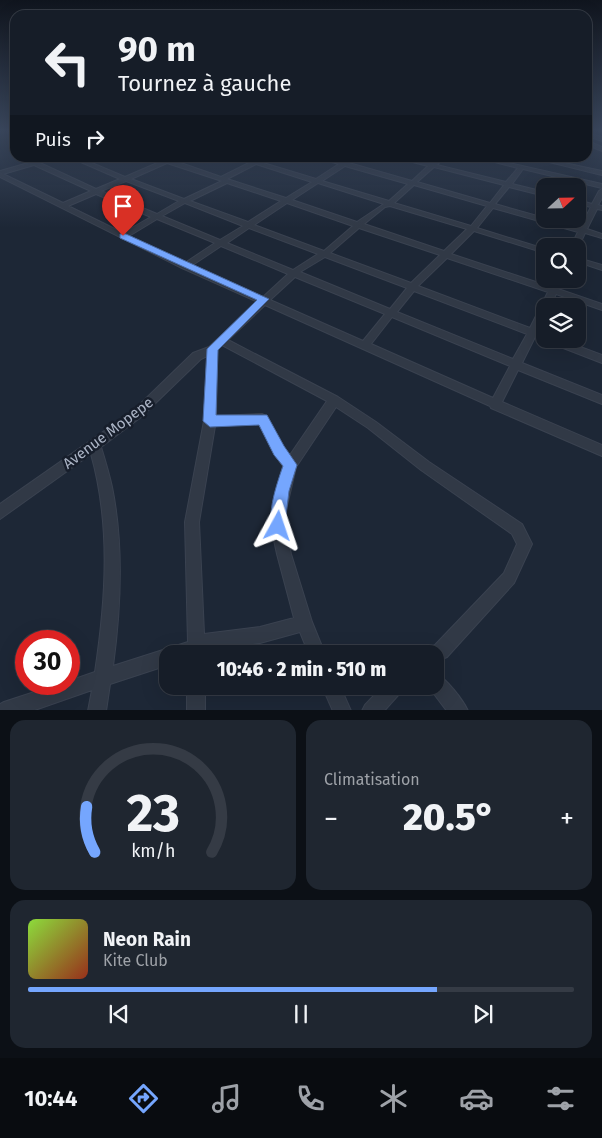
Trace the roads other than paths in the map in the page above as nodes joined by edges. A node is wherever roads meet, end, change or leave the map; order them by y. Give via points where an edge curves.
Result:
1 (33, 162) joint
2 (86, 162) edge
3 (164, 162) edge
4 (179, 162) edge
5 (257, 162) joint
6 (337, 162) edge
7 (347, 162) edge
8 (421, 162) edge
9 (436, 162) edge
10 (500, 162) edge
11 (554, 162) edge
12 (344, 164) junction
13 (433, 165) junction
14 (522, 167) junction
15 (602, 173) edge
16 (0, 174) edge
17 (126, 179) junction
18 (225, 180) junction
19 (319, 181) junction
20 (411, 183) junction
21 (507, 184) junction
22 (602, 186) edge
23 (602, 191) edge
24 (96, 192) junction
25 (536, 192) edge
26 (186, 200) junction
27 (289, 201) junction
28 (389, 204) junction
29 (586, 204) edge
30 (491, 205) junction
31 (62, 206) junction
32 (599, 207) edge
33 (157, 215) junction
34 (252, 225) junction
35 (358, 225) junction
36 (472, 230) junction
37 (583, 231) junction
38 (123, 236) junction
39 (602, 236) edge
40 (579, 238) edge
41 (223, 243) junction
42 (536, 248) edge
43 (326, 253) junction
44 (447, 255) junction
45 (586, 263) edge
46 (185, 266) junction
47 (602, 268) edge
48 (295, 272) junction
49 (413, 286) junction
50 (553, 290) junction
51 (264, 299) junction
52 (602, 307) edge
53 (392, 313) junction
54 (530, 331) junction
55 (536, 333) edge
56 (216, 344) junction
57 (364, 345) junction
58 (573, 348) edge
59 (602, 359) edge
60 (514, 363) junction
61 (334, 400) junction
62 (602, 400) edge
63 (495, 405) junction
64 (210, 421) junction
65 (94, 445) junction
66 (602, 451) edge
67 (290, 465) junction
68 (0, 512) edge
69 (304, 623) junction
70 (197, 645) edge
71 (201, 645) edge
72 (313, 645) edge
73 (444, 645) edge
74 (159, 659) edge
75 (103, 676) junction
76 (444, 692) edge
77 (196, 695) edge
78 (335, 695) edge
79 (386, 695) edge
80 (4, 710) edge
81 (97, 710) edge
82 (196, 710) edge
83 (342, 710) edge
84 (372, 710) edge
85 (459, 710) edge

1 - 16 street
1 - 24 street
2 - 17 street
3 - 17 street
4 - 18 street
5 - 18 street
5 - 19 street
6 - 12 street
7 - 12 street
8 - 13 street
9 - 13 street, Avenue Mopepe
10 - 14 street
11 - 15 street
12 - 19 street
12 - 20 street
13 - 20 street, Avenue Mopepe
13 - 21 street
14 - 21 street
14 - 22 street
16 - 31 street
17 - 24 street
17 - 26 street
18 - 26 street
18 - 27 street
19 - 27 street
19 - 28 street
20 - 28 street, Avenue Mopepe
20 - 30 street
21 - 25 street
21 - 30 street
23 - 32 street
24 - 31 street
24 - 33 street
26 - 33 street
26 - 34 street
27 - 34 street
27 - 35 street
28 - 35 street, Avenue Mopepe
28 - 36 street
29 - 32 street
30 - 36 street
30 - 37 street
31 - 38 street
32 - 37 street
33 - 38 street
33 - 41 street
34 - 41 street
34 - 43 street
35 - 43 street, Avenue Mopepe
35 - 44 street
36 - 42 street
36 - 44 street
37 - 39 street
37 - 40 street
38 - 46 street
41 - 46 street
41 - 48 street
43 - 48 street, Avenue Mopepe
43 - 49 street
44 - 49 street
44 - 50 street
45 - 47 street
46 - 51 street
48 - 51 street, Avenue Mopepe
48 - 53 street
49 - 53 street
49 - 54 street
50 - 52 street
50 - 54 street
51 - 56 street, Avenue Mopepe
51 - 57 street
53 - 57 street
53 - 60 street
54 - 55 street
54 - 60 street
56 - 61 street
56 - 64 street
56 - 65 street, Avenue Mopepe via 197,356 150,403
57 - 63 street
58 - 59 street
60 - 62 street
60 - 63 street
61 - 67 street
61 - 73 street via 512,525 525,544 509,578
63 - 66 street
64 - 67 street via 262,419
64 - 70 street via 192,522
65 - 68 street, Avenue Mopepe
65 - 75 street via 106,489 112,551 112,610
67 - 69 street via 282,491 278,526
69 - 71 street via 260,635 203,642
69 - 72 street
74 - 75 street
75 - 80 street
75 - 81 street
76 - 85 street
77 - 82 street
78 - 83 street
79 - 84 street

